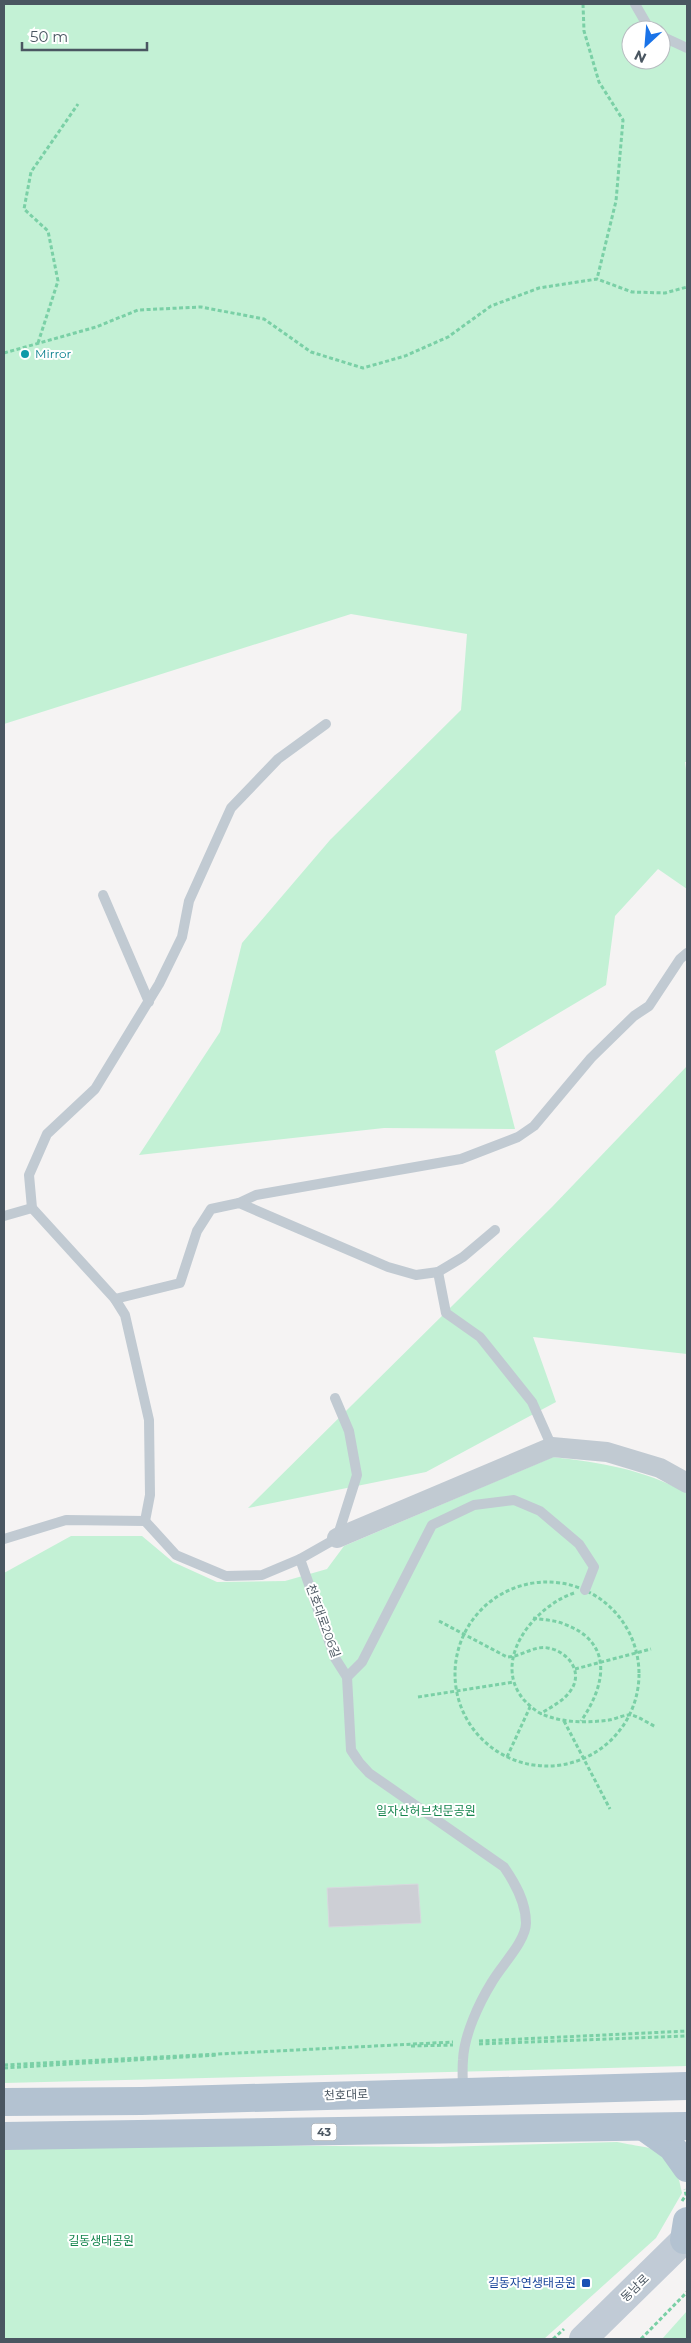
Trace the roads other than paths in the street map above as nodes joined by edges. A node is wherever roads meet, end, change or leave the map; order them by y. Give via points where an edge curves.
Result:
1 (635, 4) edge
2 (644, 20) edge
3 (671, 41) edge
4 (687, 48) edge
5 (326, 724) dead end
6 (103, 895) dead end
7 (687, 953) edge
8 (149, 1002) junction
9 (240, 1203) junction
10 (32, 1208) junction
11 (4, 1216) edge
12 (495, 1230) dead end
13 (438, 1272) junction
14 (115, 1299) junction
15 (335, 1398) dead end
16 (552, 1447) junction
17 (687, 1483) edge
18 (145, 1522) junction
19 (337, 1538) junction
20 (4, 1539) edge
21 (300, 1559) junction
22 (585, 1590) road end
23 (347, 1677) junction
24 (687, 2086) edge
25 (463, 2091) junction
26 (4, 2102) edge
27 (687, 2126) edge
28 (644, 2127) junction
29 (4, 2136) edge
30 (687, 2168) edge
31 (686, 2233) edge
32 (583, 2339) edge

1 - 2 lane
3 - 4 lane
5 - 8 lane via 278,759 231,808 188,901 182,937
6 - 8 lane
7 - 9 lane via 649,1006 634,1016 591,1058 534,1126 518,1137 460,1158 256,1195
8 - 10 lane via 96,1089 47,1134 29,1175
9 - 13 lane via 388,1267 416,1275
9 - 14 lane via 211,1210 197,1231 180,1283
10 - 11 lane
10 - 14 lane
12 - 13 lane via 463,1257
13 - 16 lane via 446,1313 480,1338 532,1402
14 - 18 lane via 125,1314 149,1420 150,1495
15 - 19 lane via 348,1431 358,1476
16 - 17 street via 607,1452 660,1468
16 - 19 street
18 - 20 lane via 66,1520
18 - 21 lane via 176,1554 226,1576 262,1575
19 - 21 lane
21 - 23 lane, 천호대로206길 via 335,1658
22 - 23 lane via 594,1567 579,1544 540,1511 514,1500 474,1505 432,1525 362,1662
23 - 25 lane, 천호대로206길 via 352,1750 359,1762 369,1773 504,1867 517,1888 526,1925 522,1937 491,1982 471,2026 462,2059
24 - 25 main road, 천호대로
25 - 26 main road, 천호대로
27 - 28 main road, 43
28 - 29 main road, 43
28 - 30 main road via 672,2147
31 - 32 main road, 동남로

